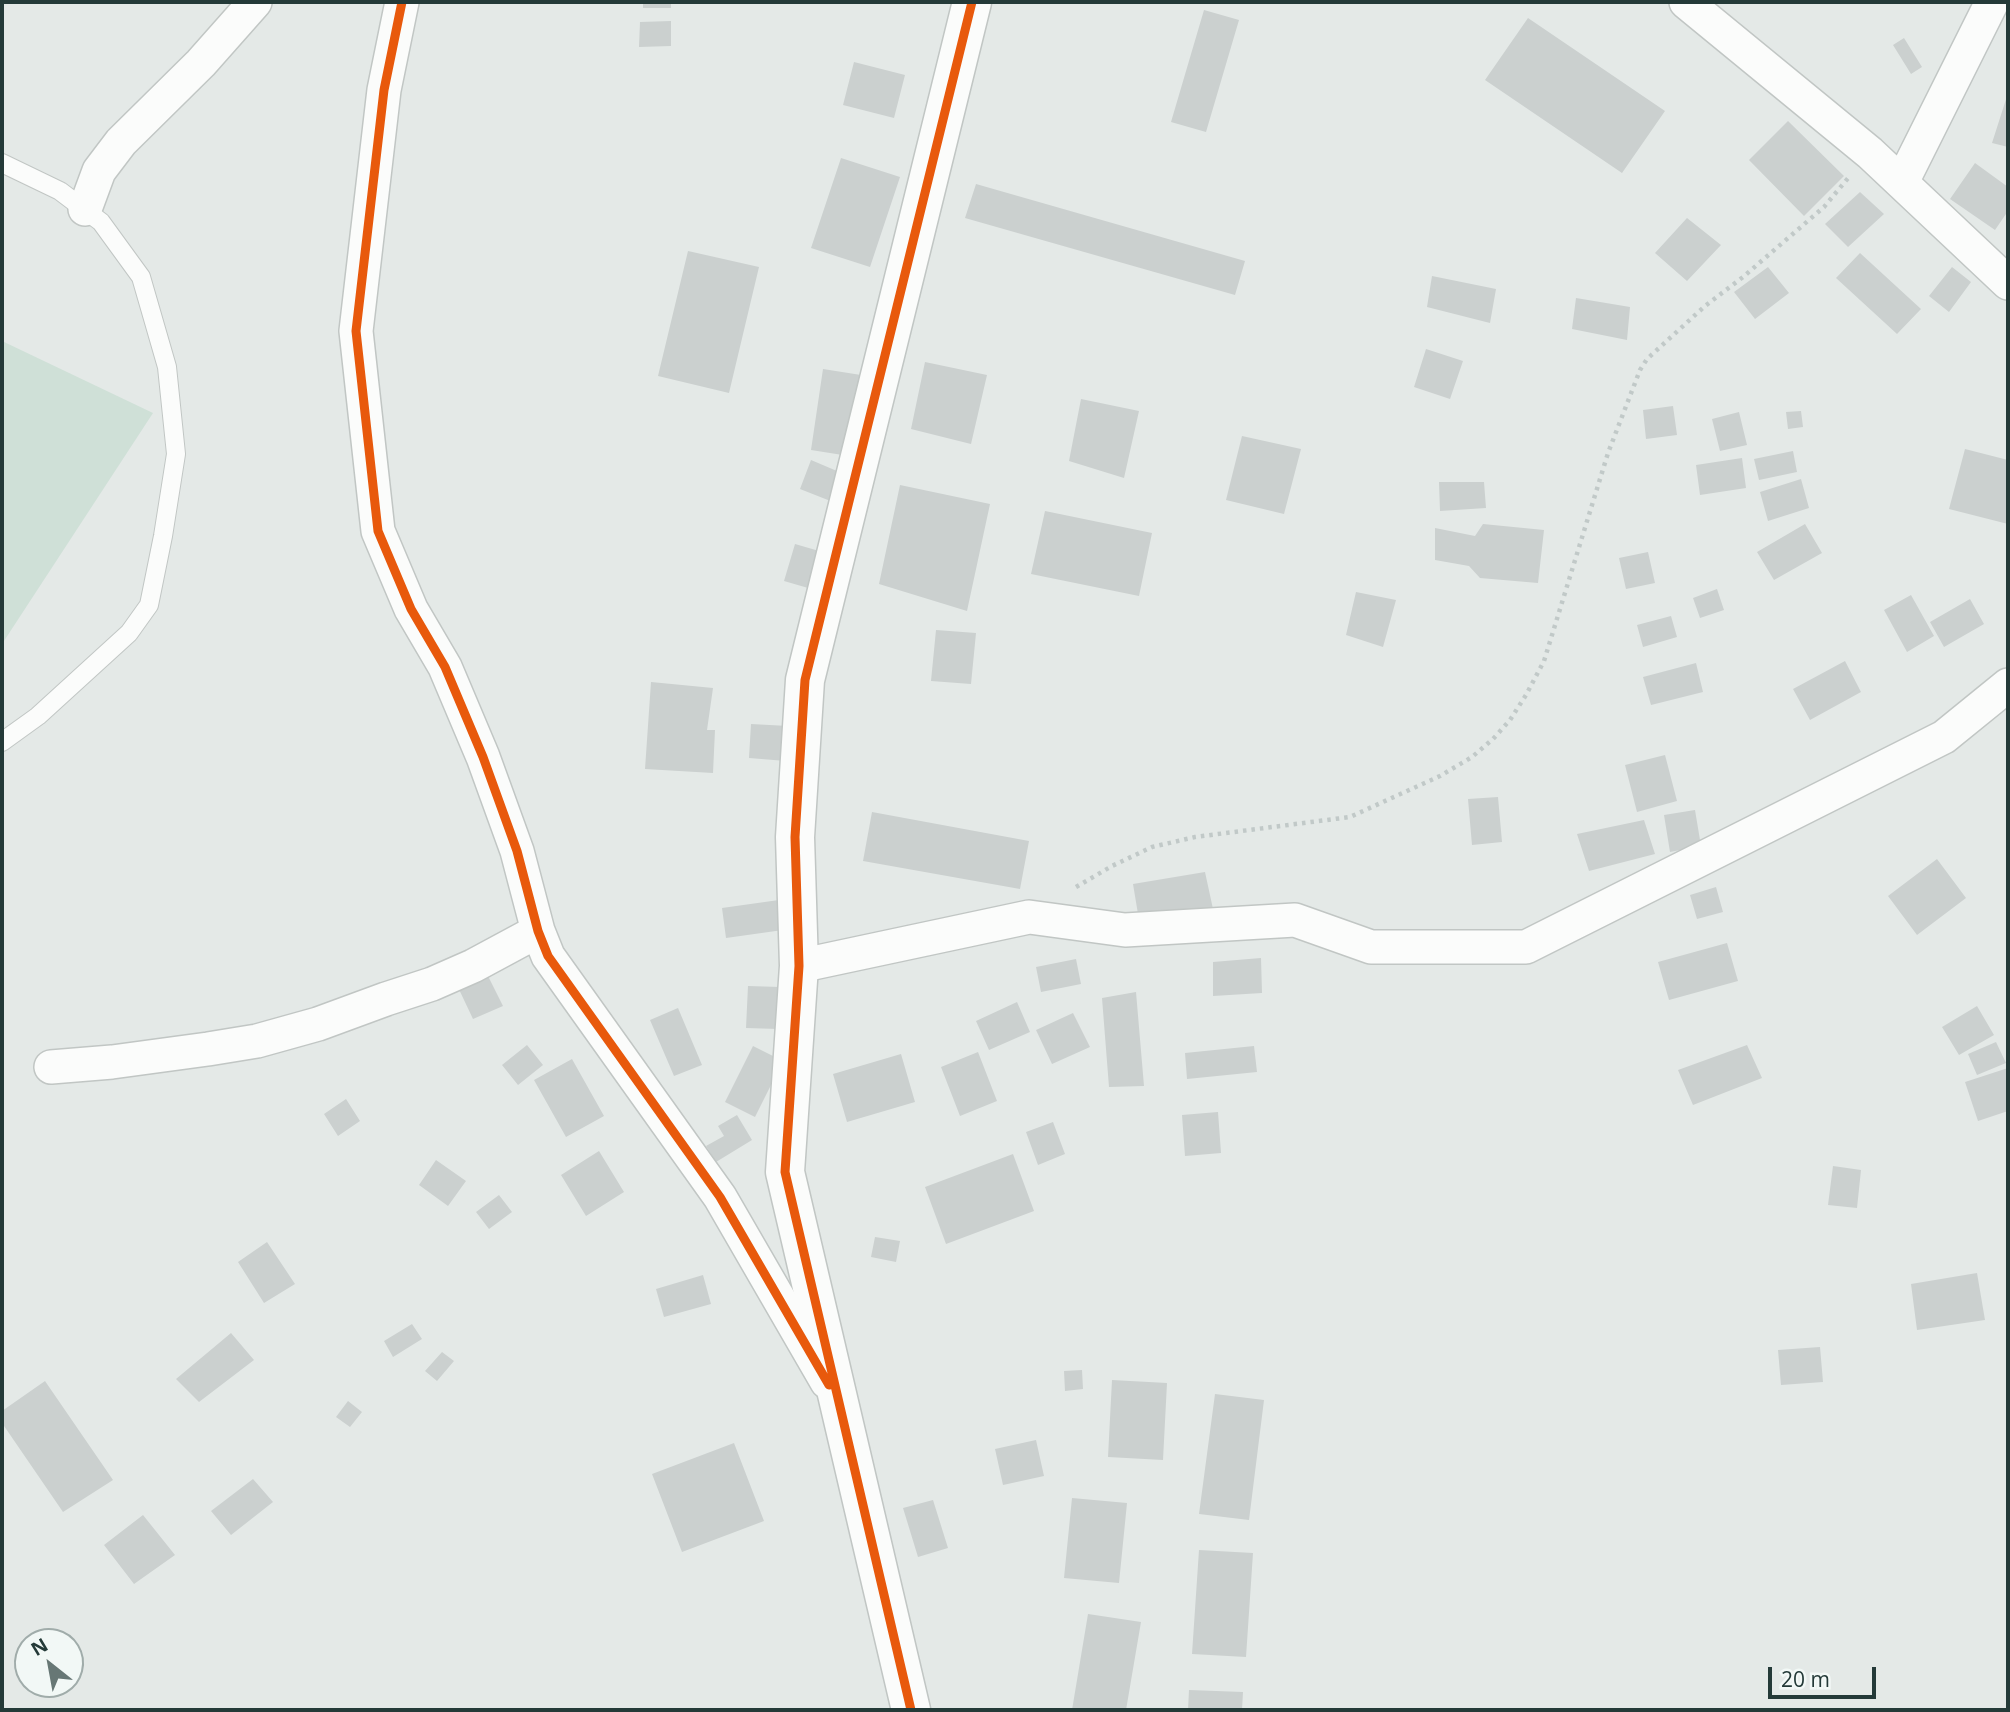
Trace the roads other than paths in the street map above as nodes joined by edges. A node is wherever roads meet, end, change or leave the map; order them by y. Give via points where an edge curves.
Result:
1 (255, 2) edge
2 (402, 2) edge
3 (972, 2) edge
4 (1686, 2) edge
5 (1992, 2) edge
6 (2, 163) edge
7 (1902, 183) junction
8 (85, 209) junction
9 (2008, 283) edge
10 (2008, 685) edge
11 (2, 741) edge
12 (538, 931) junction
13 (799, 966) junction
14 (51, 1067) dead end
15 (839, 1403) junction
16 (911, 1710) edge

1 - 8 street via 201,64 121,142 99,171
2 - 12 street via 384,90 356,331 378,531 483,757 517,851
3 - 13 street via 805,680 795,837
4 - 7 street
5 - 7 street
6 - 8 lane via 60,191
7 - 9 street
8 - 11 lane via 101,222 141,276 167,367 176,454 149,604 129,633 38,716
10 - 13 street via 1944,737 1526,947 1370,947 1295,920 1125,930 1029,918
12 - 14 street via 432,984 318,1024 220,1047
12 - 15 street via 548,956 720,1197
13 - 15 street via 785,1171
15 - 16 street

